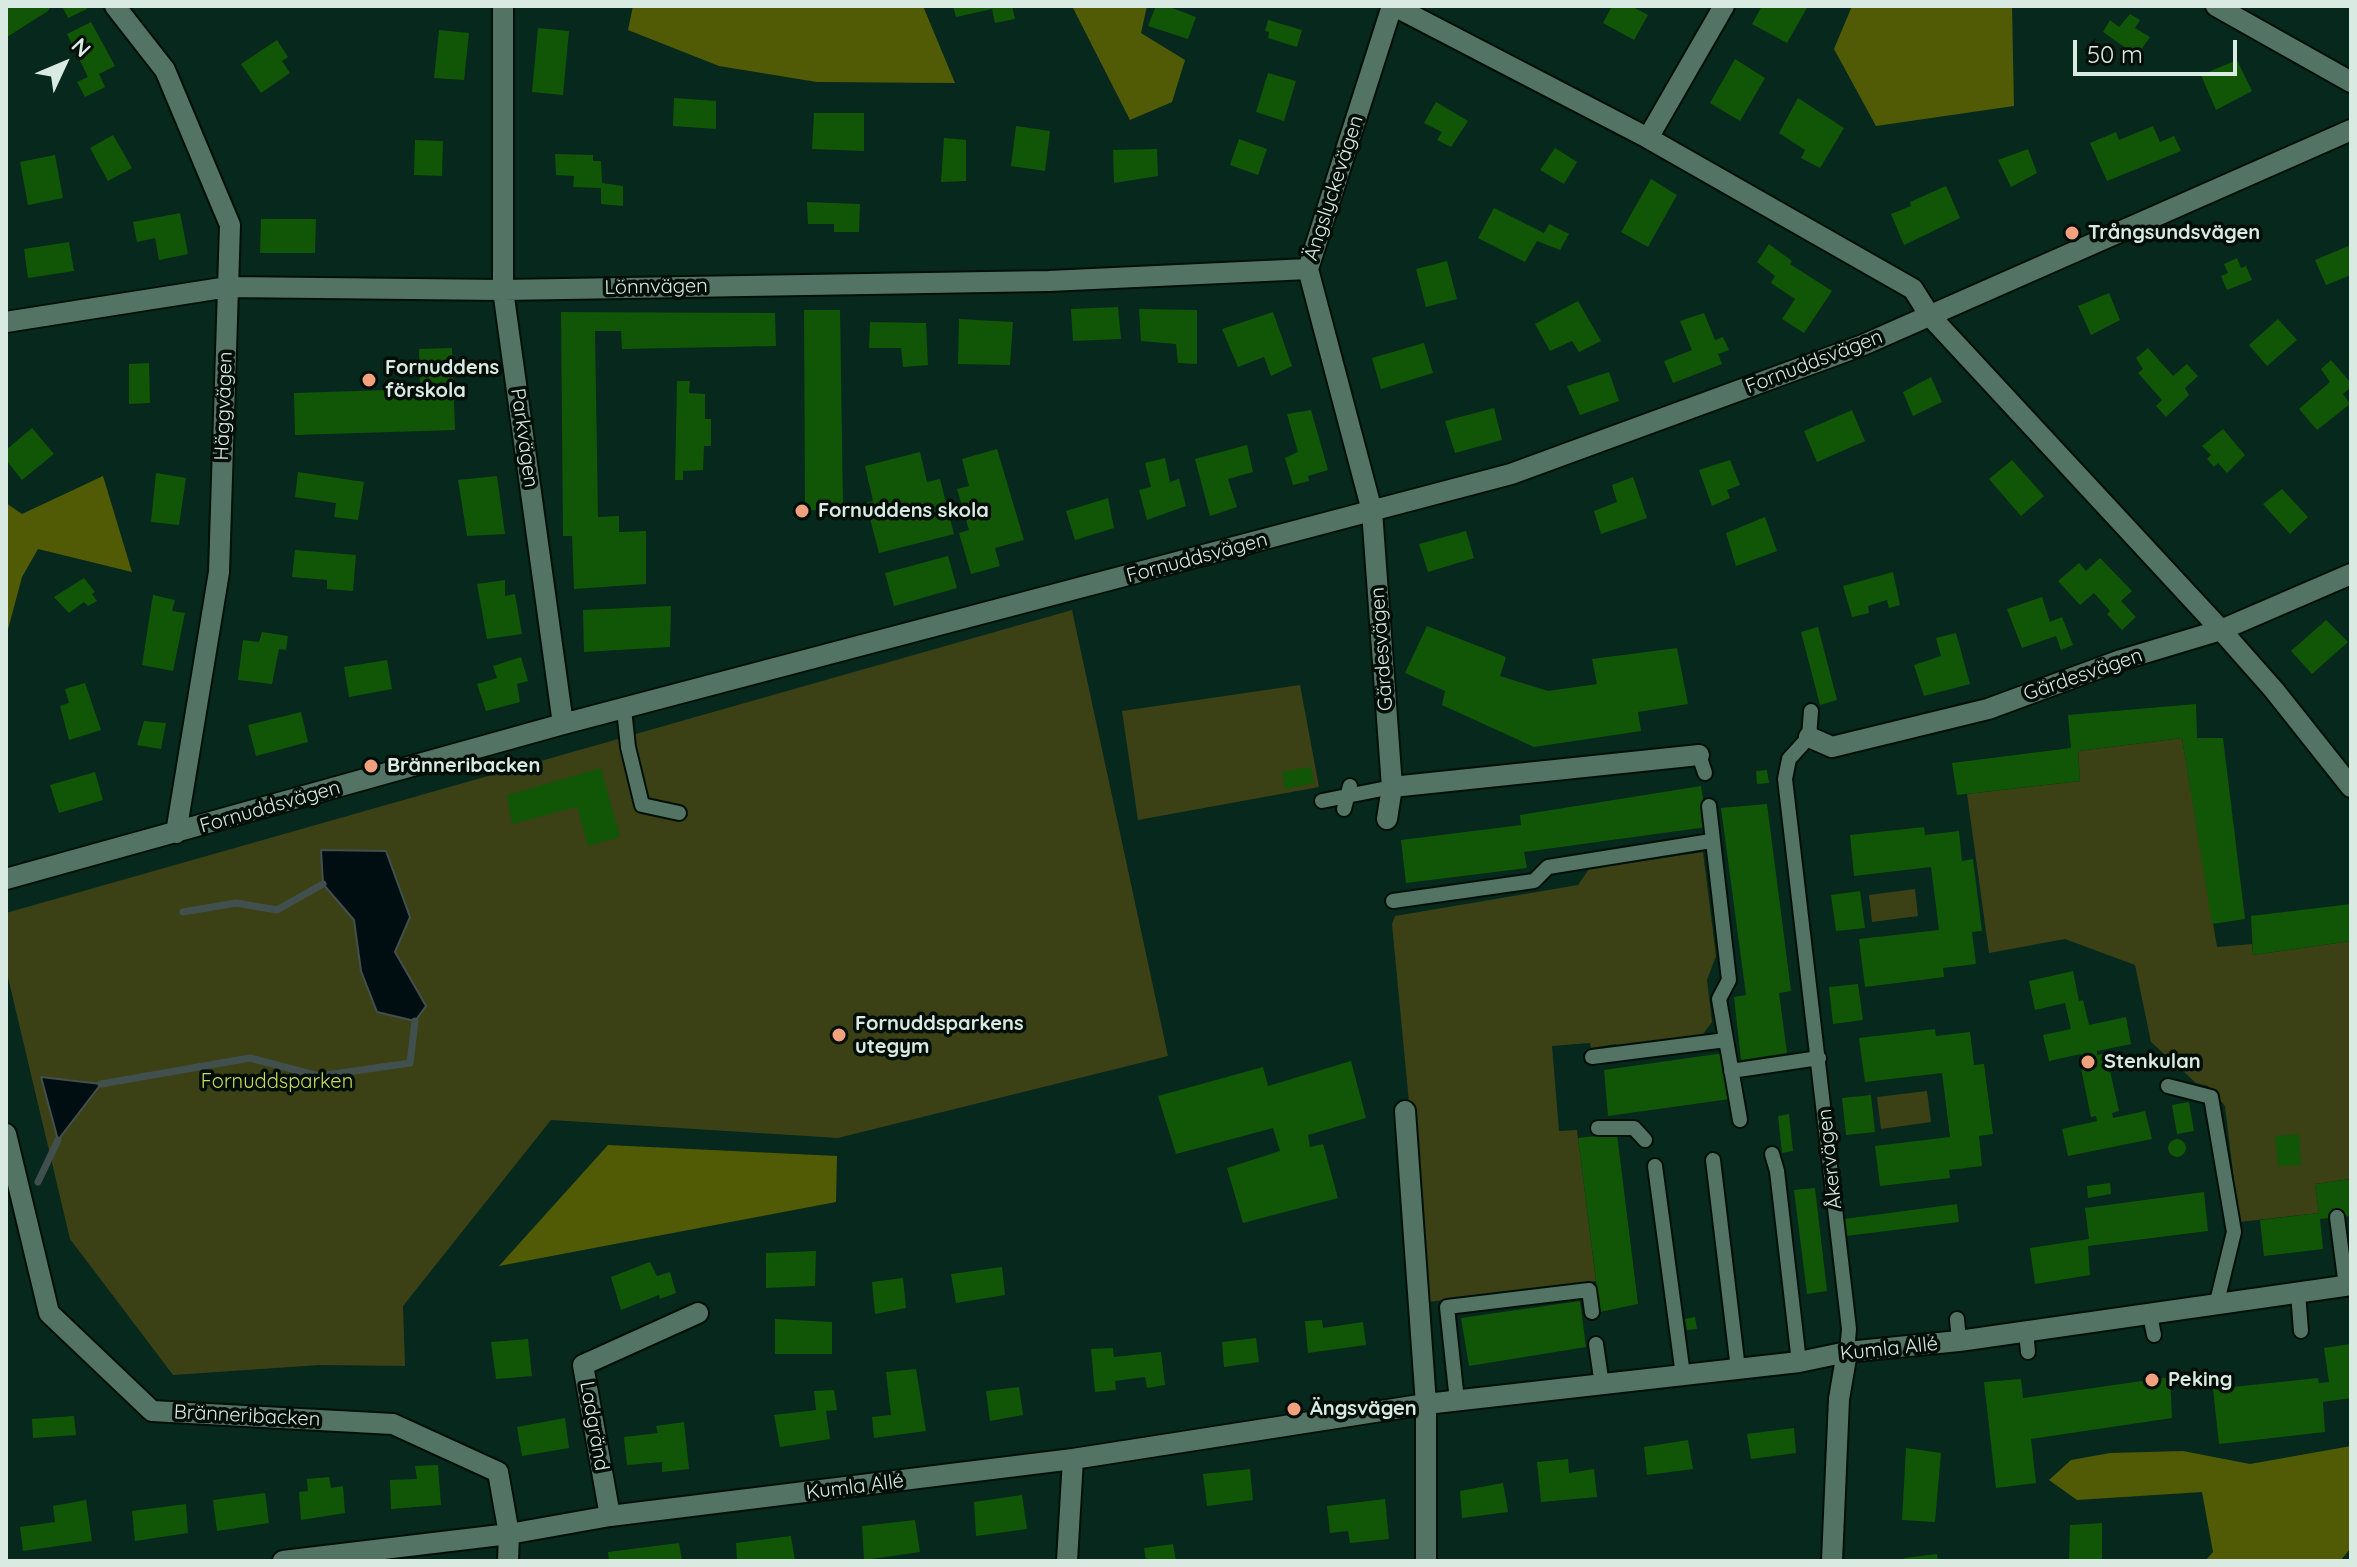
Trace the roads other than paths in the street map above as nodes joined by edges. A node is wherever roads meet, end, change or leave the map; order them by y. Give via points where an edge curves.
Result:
1 (115, 6) edge
2 (503, 6) edge
3 (1393, 6) edge
4 (1724, 6) edge
5 (2216, 6) edge
6 (2351, 82) edge
7 (2351, 130) edge
8 (1648, 138) junction
9 (1308, 269) junction
10 (228, 287) junction
11 (503, 290) junction
12 (1930, 316) junction
13 (6, 322) edge
14 (1372, 511) junction
15 (2351, 574) edge
16 (2221, 630) junction
17 (624, 709) junction
18 (1811, 711) dead end
19 (563, 724) junction
20 (1809, 737) junction
21 (1702, 764) dead end
22 (1392, 787) junction
23 (2351, 787) edge
24 (1322, 801) dead end
25 (1709, 806) dead end
26 (679, 813) dead end
27 (1387, 819) dead end
28 (176, 833) junction
29 (1711, 841) junction
30 (6, 879) edge
31 (1393, 901) dead end
32 (1726, 1040) junction
33 (1592, 1057) dead end
34 (1819, 1058) junction
35 (1731, 1071) junction
36 (2168, 1086) dead end
37 (1405, 1111) dead end
38 (1740, 1120) dead end
39 (1598, 1128) dead end
40 (6, 1134) edge
41 (1645, 1140) dead end
42 (1772, 1154) dead end
43 (1713, 1160) dead end
44 (1655, 1166) dead end
45 (2337, 1217) dead end
46 (2348, 1285) edge
47 (2298, 1293) junction
48 (2216, 1306) junction
49 (1592, 1312) dead end
50 (698, 1313) dead end
51 (1957, 1319) dead end
52 (2301, 1331) dead end
53 (1959, 1341) junction
54 (1596, 1344) dead end
55 (1847, 1352) junction
56 (1799, 1362) junction
57 (1738, 1369) junction
58 (1683, 1375) junction
59 (1602, 1385) junction
60 (1457, 1401) junction
61 (1426, 1404) junction
62 (1073, 1459) junction
63 (610, 1516) junction
64 (509, 1534) junction
65 (283, 1561) edge
66 (508, 1561) edge
67 (1067, 1561) edge
68 (1426, 1561) edge
69 (1832, 1561) edge

1 - 10 street, Häggvägen via 165,70 230,225
2 - 11 street, Parkvägen
3 - 8 street
3 - 9 street, Ängslyckevägen
4 - 8 street
5 - 6 street
7 - 12 street, Fornuddsvägen
8 - 12 street via 1913,289
9 - 11 street, Lönnvägen via 1049,281
9 - 14 street, Ängslyckevägen
10 - 11 street, Lönnvägen
10 - 13 street, Lönnvägen
10 - 28 street, Häggvägen via 219,572
11 - 19 street, Parkvägen
12 - 14 street, Fornuddsvägen via 1511,474
12 - 16 street
14 - 17 street, Fornuddsvägen
14 - 22 street, Gärdesvägen
15 - 16 street, Gärdesvägen
16 - 20 street, Gärdesvägen via 1988,709 1832,747
16 - 23 street
17 - 19 street, Fornuddsvägen
17 - 26 lane via 642,805
18 - 20 lane
19 - 28 street, Fornuddsvägen
20 - 34 lane, Åkervägen via 1789,759 1785,779
21 - 22 street
22 - 24 lane
22 - 27 street, Gärdesvägen
25 - 29 lane
28 - 30 street, Fornuddsvägen
29 - 31 lane via 1548,867 1534,881
29 - 32 lane via 1729,980 1719,999
32 - 33 lane
32 - 35 lane
34 - 35 lane
34 - 55 lane, Åkervägen via 1849,1329
35 - 38 lane
36 - 48 lane via 2211,1097 2234,1232
37 - 61 street
39 - 41 lane via 1634,1128
40 - 64 street, Bränneribacken via 49,1313 152,1411 393,1424 498,1472
42 - 56 lane
43 - 57 lane
44 - 58 lane
45 - 46 lane
46 - 47 street, Kumla Allé
47 - 48 street, Kumla Allé
47 - 52 lane
48 - 53 street, Kumla Allé via 2152,1325 2027,1342
49 - 60 lane via 1589,1290 1447,1307
50 - 63 street, Ladgränd via 583,1365
51 - 53 lane
53 - 55 street, Kumla Allé
54 - 59 lane
55 - 56 street, Kumla Allé
55 - 69 street, Åkervägen via 1839,1399
56 - 57 street, Kumla Allé
57 - 58 street, Kumla Allé
58 - 59 street, Kumla Allé
59 - 60 street, Kumla Allé
60 - 61 street, Kumla Allé
61 - 62 street, Kumla Allé
61 - 68 street
62 - 63 street, Kumla Allé
62 - 67 street
63 - 64 street, Kumla Allé
64 - 65 street, Kumla Allé
64 - 66 street

